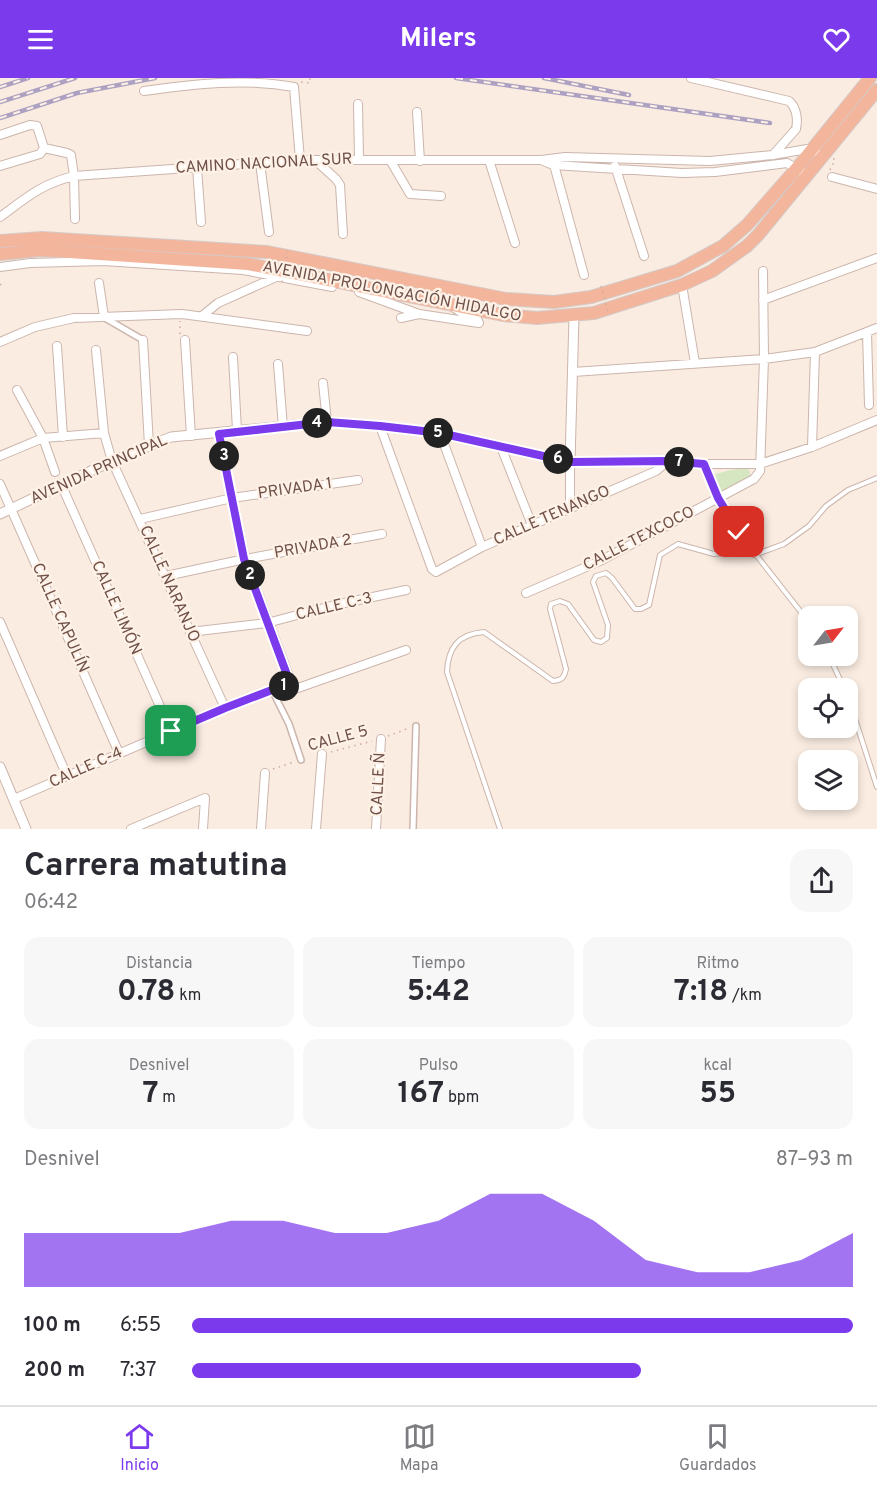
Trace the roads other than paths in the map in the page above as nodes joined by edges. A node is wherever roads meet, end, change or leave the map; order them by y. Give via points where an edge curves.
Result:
1 (692, 78) edge
2 (870, 80) edge
3 (877, 90) edge
4 (144, 91) dead end
5 (358, 104) dead end
6 (417, 112) dead end
7 (0, 135) edge
8 (44, 148) junction
9 (821, 152) junction
10 (773, 155) junction
11 (614, 158) junction
12 (359, 159) junction
13 (300, 160) junction
14 (315, 160) junction
15 (390, 160) junction
16 (489, 160) junction
17 (420, 161) junction
18 (553, 161) junction
19 (260, 163) junction
20 (0, 166) edge
21 (197, 168) junction
22 (615, 169) junction
23 (802, 171) junction
24 (74, 176) junction
25 (832, 177) road end
26 (877, 189) edge
27 (441, 196) dead end
28 (0, 217) edge
29 (75, 219) dead end
30 (201, 222) dead end
31 (269, 232) dead end
32 (343, 234) dead end
33 (0, 241) edge
34 (515, 243) dead end
35 (0, 254) edge
36 (644, 256) dead end
37 (877, 258) edge
38 (0, 267) edge
39 (763, 271) dead end
40 (584, 275) dead end
41 (280, 279) junction
42 (99, 282) dead end
43 (682, 285) junction
44 (763, 300) junction
45 (536, 301) junction
46 (450, 304) junction
47 (419, 314) junction
48 (201, 316) junction
49 (574, 316) junction
50 (104, 317) junction
51 (401, 318) dead end
52 (537, 318) junction
53 (877, 328) edge
54 (307, 331) dead end
55 (867, 332) junction
56 (143, 340) joint
57 (185, 340) road end
58 (0, 342) edge
59 (57, 346) dead end
60 (96, 350) dead end
61 (814, 352) junction
62 (233, 357) dead end
63 (764, 359) junction
64 (695, 363) junction
65 (278, 364) dead end
66 (573, 372) junction
67 (322, 383) dead end
68 (17, 390) dead end
69 (869, 405) dead end
70 (877, 420) edge
71 (327, 422) junction
72 (380, 426) junction
73 (283, 427) junction
74 (237, 430) junction
75 (104, 433) junction
76 (440, 433) junction
77 (219, 434) junction
78 (191, 436) junction
79 (63, 437) junction
80 (43, 438) junction
81 (149, 445) junction
82 (501, 447) junction
83 (812, 447) junction
84 (0, 456) edge
85 (112, 461) junction
86 (668, 461) junction
87 (570, 462) junction
88 (704, 464) junction
89 (760, 464) junction
90 (55, 472) dead end
91 (877, 478) edge
92 (358, 480) dead end
93 (0, 484) edge
94 (62, 484) junction
95 (231, 498) junction
96 (718, 498) junction
97 (570, 508) junction
98 (12, 510) junction
99 (0, 514) edge
100 (140, 519) junction
101 (532, 525) junction
102 (382, 534) dead end
103 (746, 542) junction
104 (482, 547) junction
105 (754, 555) junction
106 (244, 559) junction
107 (166, 576) junction
108 (406, 590) dead end
109 (526, 593) dead end
110 (798, 609) edge
111 (0, 622) edge
112 (267, 623) junction
113 (190, 632) junction
114 (406, 650) dead end
115 (291, 685) junction
116 (272, 690) junction
117 (225, 708) junction
118 (416, 726) road end
119 (858, 727) edge
120 (171, 731) junction
121 (381, 739) road end
122 (119, 753) junction
123 (322, 754) road end
124 (301, 760) road end
125 (0, 767) edge
126 (265, 773) road end
127 (67, 776) junction
128 (877, 787) edge
129 (14, 799) junction
130 (26, 829) edge
131 (131, 829) edge
132 (203, 829) edge
133 (261, 829) edge
134 (316, 829) edge
135 (376, 829) edge
136 (413, 829) edge
137 (500, 829) edge

1 - 10 street via 793,104 796,129
2 - 9 highway, AVENIDA PROLONGACIÓN HIDALGO
3 - 9 highway, AVENIDA PROLONGACIÓN HIDALGO
4 - 13 street via 223,82 294,87
5 - 12 street
6 - 17 street
7 - 8 street via 37,126
8 - 20 street via 40,154
8 - 24 street via 70,155
9 - 10 street, CAMINO NACIONAL SUR via 800,150
9 - 23 highway, AVENIDA PROLONGACIÓN HIDALGO
10 - 11 street, CAMINO NACIONAL SUR via 710,161
11 - 18 street, CAMINO NACIONAL SUR
11 - 22 street
12 - 14 street, CAMINO NACIONAL SUR
12 - 15 street, CAMINO NACIONAL SUR
13 - 14 street, CAMINO NACIONAL SUR
13 - 19 street, CAMINO NACIONAL SUR
14 - 32 street via 340,185
15 - 17 street, CAMINO NACIONAL SUR
15 - 27 street via 410,194
16 - 17 street, CAMINO NACIONAL SUR
16 - 18 street, CAMINO NACIONAL SUR
16 - 34 street
18 - 22 street, CAMINO NACIONAL SUR
18 - 40 street
19 - 21 street, CAMINO NACIONAL SUR
19 - 31 street
21 - 24 street, CAMINO NACIONAL SUR
21 - 30 street
22 - 23 street, CAMINO NACIONAL SUR via 715,172 787,163
22 - 36 street
23 - 43 highway, AVENIDA PROLONGACIÓN HIDALGO via 747,246 712,271
23 - 45 highway, AVENIDA PROLONGACIÓN HIDALGO via 735,236 677,271 627,288 572,300
24 - 28 street, CAMINO NACIONAL SUR via 40,188
24 - 29 street
25 - 26 street
33 - 45 highway, AVENIDA PROLONGACIÓN HIDALGO via 42,238 267,252 506,299
35 - 46 highway, AVENIDA PROLONGACIÓN HIDALGO via 39,250 248,264
37 - 44 street
38 - 41 street via 103,261 243,270
39 - 44 street
41 - 47 street via 363,292
41 - 48 street via 218,303
42 - 50 street
43 - 49 highway, AVENIDA PROLONGACIÓN HIDALGO
43 - 64 street
44 - 63 street
45 - 52 highway
46 - 47 street via 479,323
46 - 52 highway, AVENIDA PROLONGACIÓN HIDALGO
47 - 51 street
48 - 50 street
48 - 54 street
49 - 52 highway, AVENIDA PROLONGACIÓN HIDALGO
49 - 66 street
50 - 56 street
50 - 58 street via 74,318 35,327
53 - 55 street
55 - 61 street
55 - 69 street
56 - 81 street
57 - 78 street
59 - 79 street
60 - 75 street, CALLE NARANJO
61 - 63 street
61 - 83 street
62 - 74 street
63 - 64 street
63 - 89 street
64 - 66 street
65 - 73 street
66 - 87 street
67 - 71 street
68 - 80 street
70 - 83 street
71 - 72 street, AVENIDA PRINCIPAL
71 - 73 street, AVENIDA PRINCIPAL
72 - 76 street, AVENIDA PRINCIPAL
72 - 104 street, CALLE TENANGO via 432,569 436,572
73 - 74 street, AVENIDA PRINCIPAL
74 - 77 street, AVENIDA PRINCIPAL
75 - 79 street
75 - 85 street, CALLE NARANJO
76 - 82 street, AVENIDA PRINCIPAL
76 - 104 street
77 - 78 street, AVENIDA PRINCIPAL
77 - 95 street
78 - 81 street, AVENIDA PRINCIPAL via 171,437
79 - 80 street
80 - 84 street
80 - 90 street
81 - 85 street, AVENIDA PRINCIPAL
82 - 87 street, AVENIDA PRINCIPAL
82 - 101 street
83 - 89 street
85 - 94 street, AVENIDA PRINCIPAL
85 - 100 street, CALLE NARANJO
86 - 87 street
86 - 88 street
86 - 97 street, CALLE TENANGO via 656,471
87 - 97 street
88 - 89 street
88 - 96 lane
89 - 96 street, CALLE TEXCOCO via 754,479
91 - 105 lane via 848,490 784,544
92 - 95 street, PRIVADA 1
93 - 98 street, CALLE CAPULÍN
94 - 98 street, AVENIDA PRINCIPAL
94 - 120 street, CALLE LIMÓN
95 - 100 street, PRIVADA 1
95 - 106 street
96 - 103 lane
96 - 109 street, CALLE TEXCOCO via 600,561
97 - 101 street, CALLE TENANGO
98 - 99 street, AVENIDA PRINCIPAL
98 - 122 street, CALLE CAPULÍN
100 - 107 street, CALLE NARANJO
101 - 104 street, CALLE TENANGO
102 - 106 street, PRIVADA 2
103 - 105 lane
103 - 137 lane via 714,554 678,544 666,550 660,555 649,604 642,609 635,609 606,573 596,576 593,582 608,625 607,638 601,642 594,640 567,604 551,604 566,669 560,680 553,681 484,632 456,643 448,654 447,672
105 - 110 lane
106 - 107 street, PRIVADA 2
106 - 112 street
107 - 113 street, CALLE NARANJO
108 - 112 street, CALLE C-3
111 - 127 street
112 - 113 street, CALLE C-3
112 - 115 street
113 - 117 street, CALLE NARANJO
114 - 115 street, CALLE C-4 via 298,688
115 - 116 street, CALLE C-4
116 - 117 street, CALLE C-4
116 - 124 street
117 - 120 street, CALLE C-4
118 - 136 street
119 - 128 lane
120 - 122 street, CALLE C-4
121 - 135 street, CALLE Ñ
122 - 127 street, CALLE C-4
123 - 134 street
125 - 129 street
126 - 133 street
127 - 129 street, CALLE C-4
129 - 130 street
131 - 132 street via 205,798

